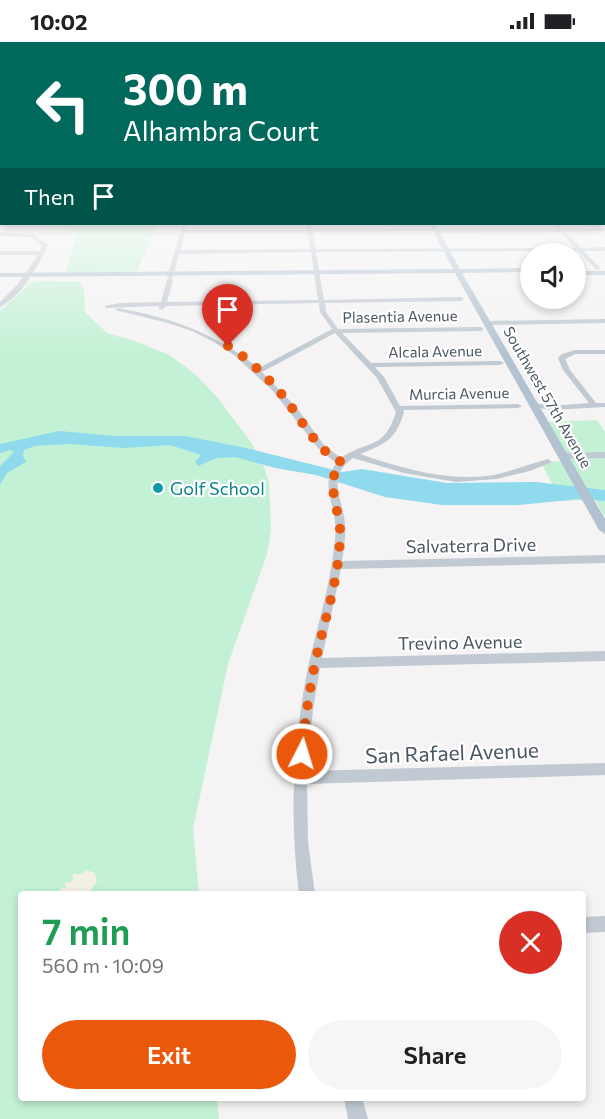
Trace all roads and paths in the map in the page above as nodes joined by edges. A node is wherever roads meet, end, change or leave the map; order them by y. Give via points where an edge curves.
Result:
1 (40, 255) edge
2 (176, 255) edge
3 (313, 255) edge
4 (450, 255) edge
5 (586, 255) edge
6 (586, 270) edge
7 (602, 270) edge
8 (520, 272) edge
9 (315, 273) junction
10 (459, 273) junction
11 (0, 277) edge
12 (26, 277) junction
13 (170, 277) junction
14 (461, 299) dead end
15 (320, 302) junction
16 (163, 304) junction
17 (0, 305) edge
18 (159, 317) junction
19 (605, 321) edge
20 (484, 326) junction
21 (337, 331) junction
22 (605, 352) edge
23 (500, 363) dead end
24 (370, 365) junction
25 (258, 371) junction
26 (534, 405) junction
27 (594, 405) junction
28 (605, 405) edge
29 (518, 406) dead end
30 (399, 408) junction
31 (354, 455) junction
32 (605, 455) edge
33 (562, 456) junction
34 (548, 462) dead end
35 (337, 471) junction
36 (605, 530) edge
37 (605, 559) edge
38 (337, 565) junction
39 (605, 656) edge
40 (315, 663) junction
41 (605, 769) edge
42 (300, 778) junction
43 (307, 891) edge
44 (605, 924) edge
45 (586, 925) edge
46 (354, 1101) edge
47 (358, 1119) edge

1 - 12 street
2 - 13 street
3 - 9 street
4 - 10 main road, Southwest 57th Avenue
5 - 7 street
6 - 7 main road
8 - 10 main road
9 - 10 main road
9 - 13 main road
9 - 15 street
10 - 20 main road, Southwest 57th Avenue via 482,309
11 - 12 main road
12 - 13 main road
12 - 17 street
13 - 16 street
14 - 15 street
15 - 16 street
15 - 21 street via 324,315
16 - 18 street
16 - 18 street via 107,307
18 - 25 street via 220,342
19 - 20 street, Plasentia Avenue
20 - 21 street, Plasentia Avenue
20 - 26 main road, Southwest 57th Avenue
21 - 24 street
21 - 25 street, Plasentia Avenue
22 - 27 street via 561,358
23 - 24 street, Alcala Avenue
24 - 30 street
25 - 35 street via 282,395
26 - 27 street
26 - 33 main road, Southwest 57th Avenue
27 - 28 street
29 - 30 street, Murcia Avenue
30 - 31 street via 397,427 390,436
31 - 34 street via 401,469 462,479 503,476
31 - 35 street
32 - 33 street
33 - 36 main road, Southwest 57th Avenue
35 - 38 street
37 - 38 street, Salvaterra Drive
38 - 40 street
39 - 40 street, Trevino Avenue
40 - 42 street
41 - 42 street, San Rafael Avenue
42 - 43 street
44 - 45 street
46 - 47 street

